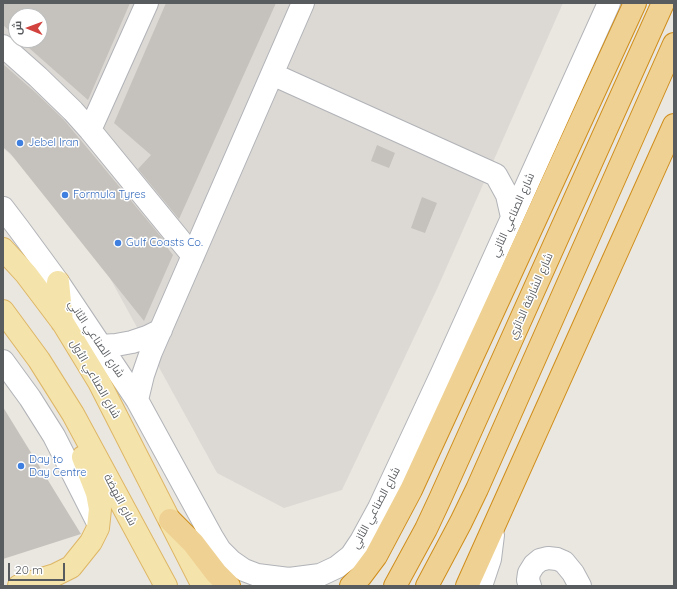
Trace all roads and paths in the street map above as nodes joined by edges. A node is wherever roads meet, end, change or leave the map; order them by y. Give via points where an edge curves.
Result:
1 (147, 3) edge
2 (303, 3) edge
3 (609, 3) edge
4 (635, 3) edge
5 (662, 3) edge
6 (674, 44) edge
7 (3, 46) edge
8 (272, 74) junction
9 (674, 125) edge
10 (90, 130) junction
11 (535, 165) junction
12 (496, 175) junction
13 (3, 208) edge
14 (512, 217) junction
15 (3, 249) edge
16 (193, 256) junction
17 (58, 282) junction
18 (3, 311) edge
19 (62, 323) junction
20 (161, 330) junction
21 (100, 346) junction
22 (3, 361) edge
23 (137, 400) junction
24 (73, 414) junction
25 (170, 520) junction
26 (98, 523) junction
27 (494, 528) junction
28 (19, 586) edge
29 (166, 586) edge
30 (203, 586) edge
31 (229, 586) edge
32 (351, 586) edge
33 (395, 586) edge
34 (427, 586) edge
35 (467, 586) edge
36 (481, 586) edge
37 (530, 586) edge
38 (580, 586) edge

1 - 10 street
2 - 8 street
3 - 11 street, شارع الصناعي الثاني
4 - 32 highway via 411,490 376,556
5 - 33 highway, شارع الشارقة الدائري via 454,468 426,529
6 - 34 highway via 476,489
7 - 10 street via 55,93
8 - 12 street
8 - 16 street
9 - 27 highway
10 - 16 street
11 - 12 street via 516,172
11 - 14 street, شارع الصناعي الثاني
12 - 14 street via 507,195
13 - 17 street, شارع الصناعي الثاني
14 - 23 street, شارع الصناعي الثاني via 379,508 351,556 337,567 320,575 289,579 257,575 231,561 212,537
15 - 19 main road, شارع الصناعي الأول via 26,274
16 - 20 street
17 - 19 main road
17 - 21 street, شارع الصناعي الثاني
18 - 24 main road via 39,360
19 - 25 main road, شارع الصناعي الأول via 99,382
20 - 21 street via 132,342
20 - 23 street via 151,352
21 - 23 street, شارع الصناعي الثاني
22 - 26 street via 54,436
24 - 26 main road via 76,442 97,493 100,509
24 - 29 main road, شارع النهضة
25 - 30 main road
25 - 31 highway
26 - 28 main road via 91,542 71,567 55,575
27 - 35 highway
27 - 36 street via 490,559
37 - 38 street via 529,573 540,560 548,558 564,562

